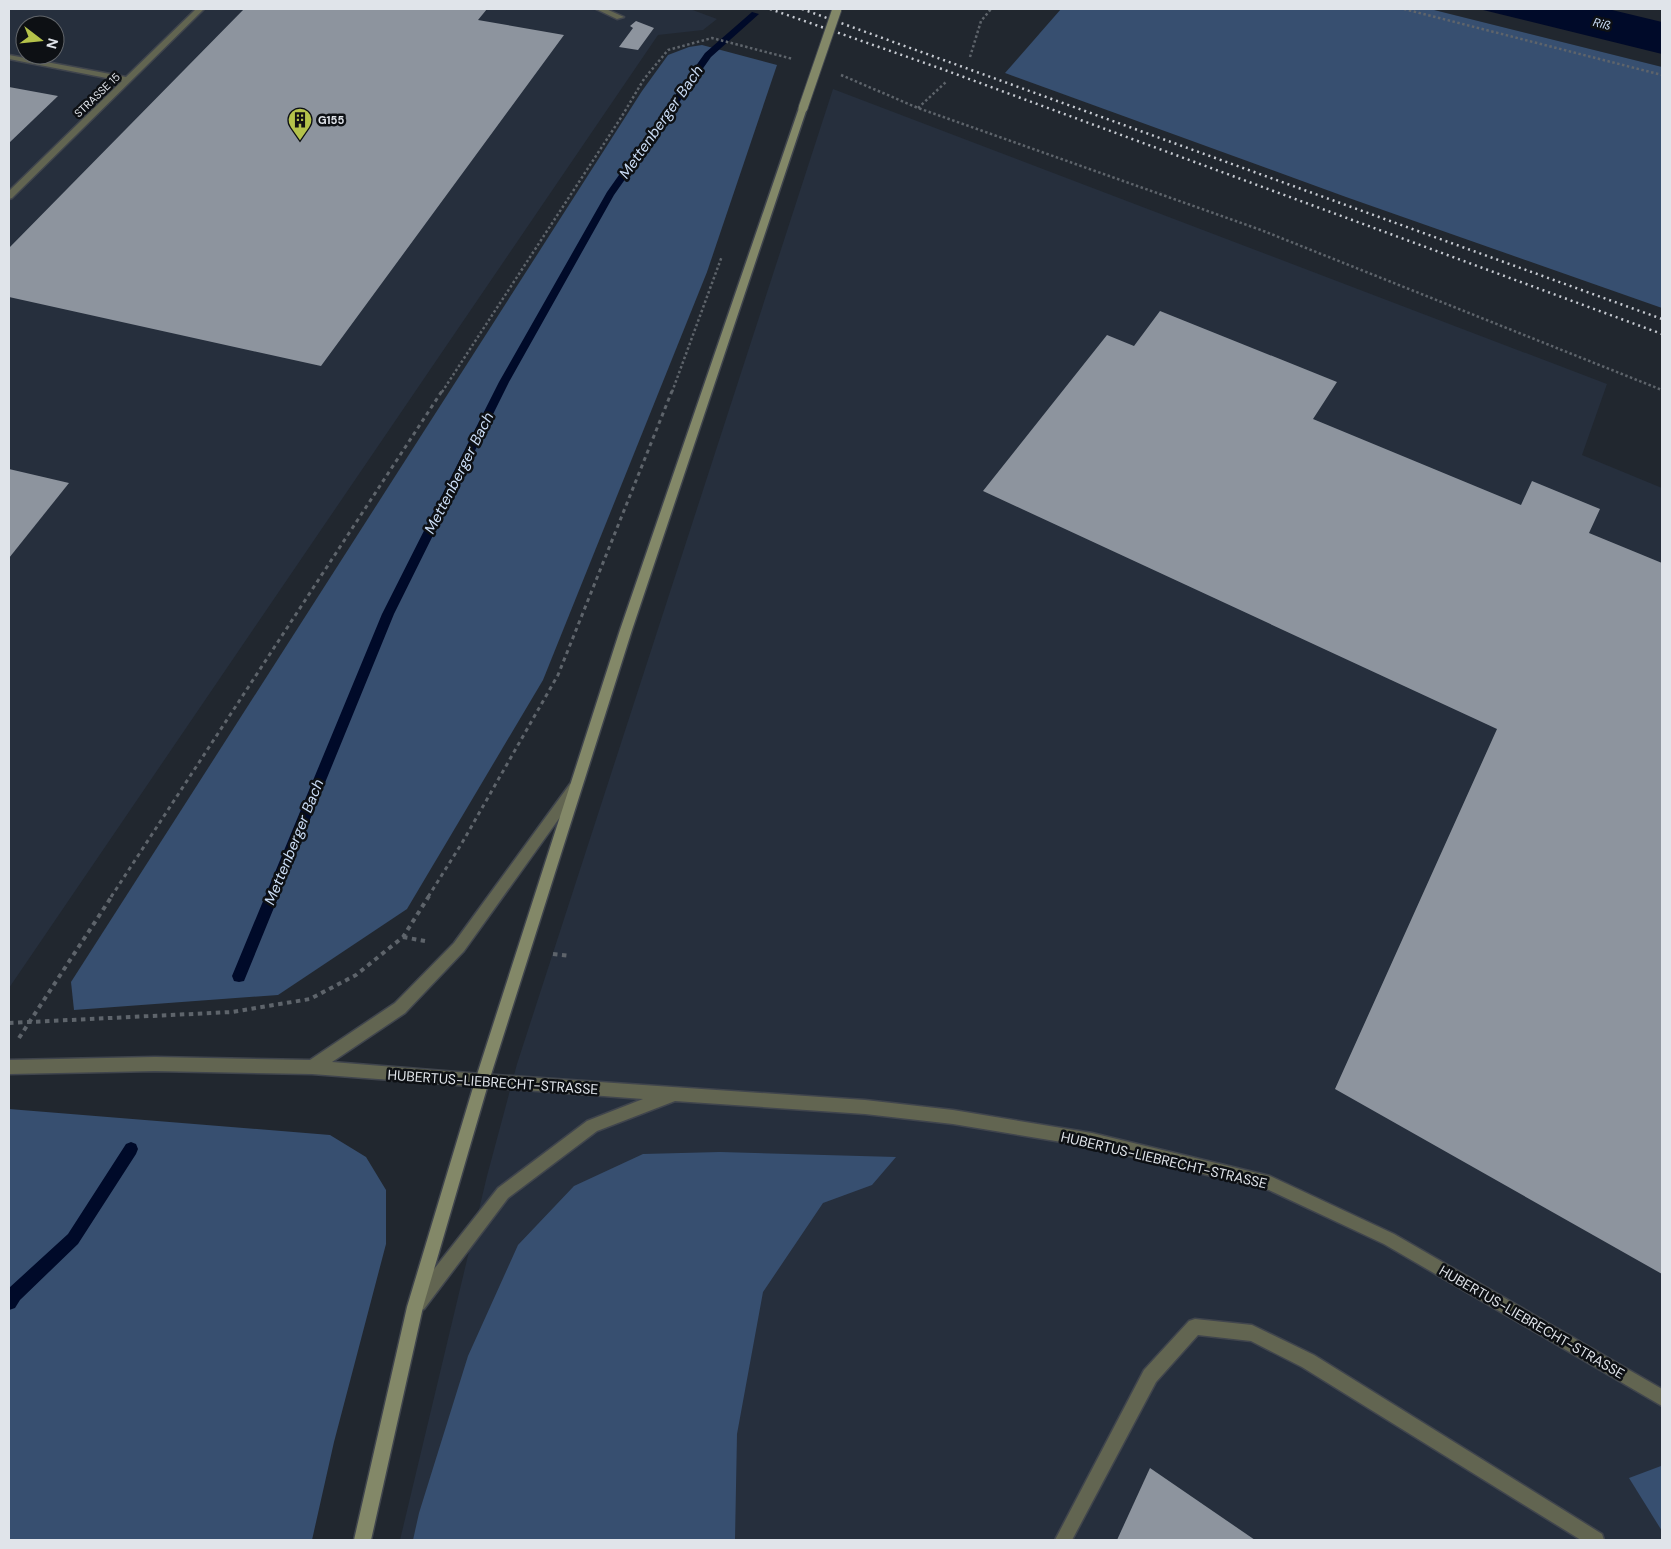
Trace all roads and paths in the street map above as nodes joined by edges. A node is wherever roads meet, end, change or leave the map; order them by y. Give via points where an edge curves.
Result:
1 (200, 9) edge
2 (600, 9) edge
3 (837, 9) edge
4 (992, 9) edge
5 (1404, 9) edge
6 (620, 16) dead end
7 (736, 44) dead end
8 (9, 57) edge
9 (970, 57) dead end
10 (1662, 76) edge
11 (129, 80) junction
12 (946, 82) dead end
13 (9, 196) edge
14 (724, 252) dead end
15 (1662, 390) edge
16 (577, 784) junction
17 (30, 1022) junction
18 (9, 1023) edge
19 (14, 1046) dead end
20 (9, 1067) edge
21 (312, 1067) junction
22 (482, 1082) junction
23 (674, 1095) junction
24 (415, 1307) junction
25 (1662, 1398) edge
26 (362, 1540) edge
27 (1063, 1540) edge
28 (1596, 1540) edge

1 - 11 street, STRASSE 15
2 - 6 street
3 - 16 main road, bridge via 629,620
4 - 9 path via 981,21
5 - 10 path
7 - 17 path via 712,38 668,50 644,79
8 - 11 street
11 - 13 street, STRASSE 15
12 - 15 path via 918,108 1261,230
14 - 17 path via 666,407 558,675 462,844 403,938 356,975 310,999 232,1012
16 - 21 street via 460,947 400,1008
16 - 22 main road
17 - 18 path
17 - 19 path
20 - 21 street, HUBERTUS-LIEBRECHT-STRASSE via 155,1064
21 - 22 street, HUBERTUS-LIEBRECHT-STRASSE
22 - 23 street, HUBERTUS-LIEBRECHT-STRASSE
22 - 24 main road
23 - 24 street, HUBERTUS-LIEBRECHT-STRASSE via 592,1126 503,1193
23 - 25 street, HUBERTUS-LIEBRECHT-STRASSE via 865,1107 953,1117 1092,1140 1270,1183 1389,1239
24 - 26 main road
27 - 28 street via 1150,1376 1196,1327 1252,1333 1308,1361

